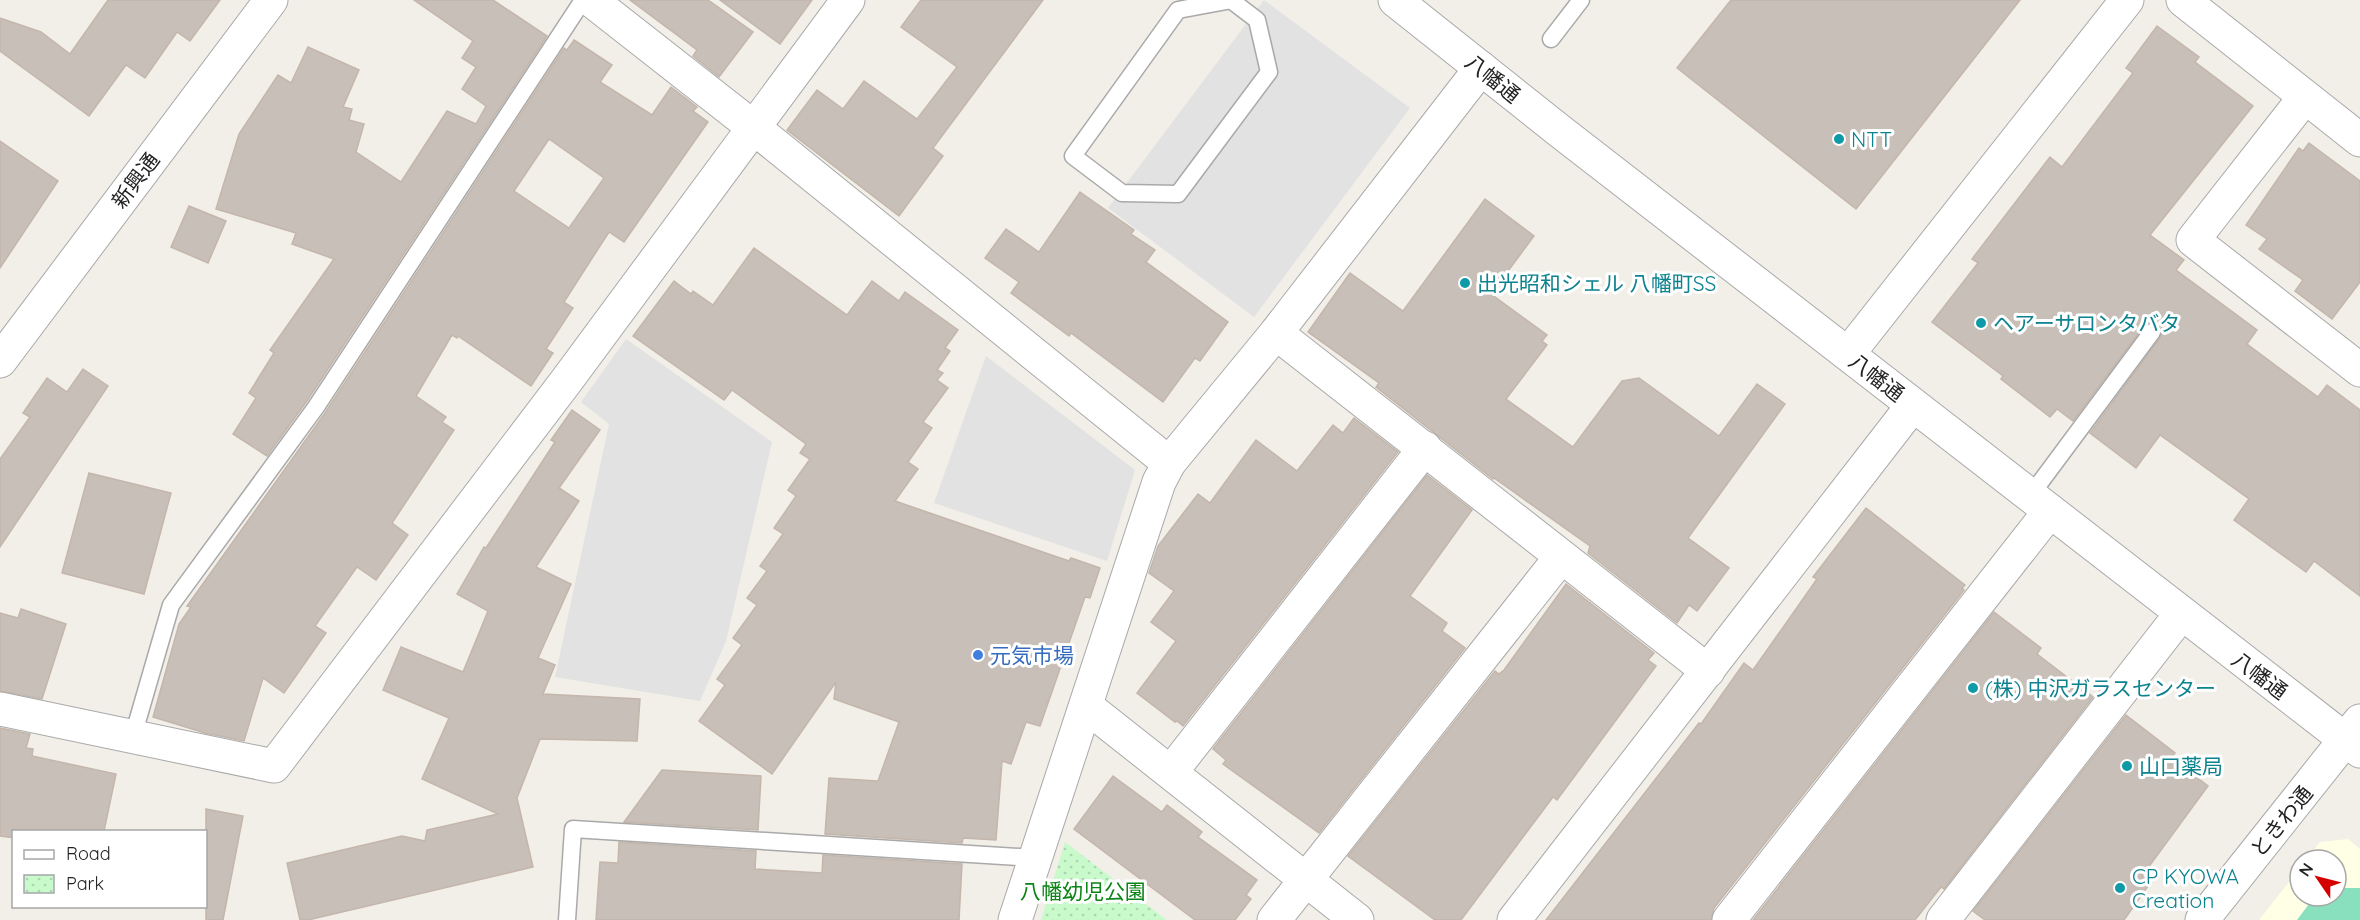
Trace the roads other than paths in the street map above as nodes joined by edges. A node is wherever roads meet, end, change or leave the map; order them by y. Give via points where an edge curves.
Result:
1 (271, 0) edge
2 (583, 0) edge
3 (591, 0) edge
4 (848, 0) edge
5 (1395, 0) edge
6 (1581, 0) edge
7 (2127, 0) edge
8 (2183, 0) edge
9 (1232, 1) edge
10 (1551, 39) dead end
11 (1481, 68) junction
12 (2305, 97) junction
13 (753, 127) junction
14 (2360, 140) edge
15 (2152, 332) dead end
16 (1276, 333) junction
17 (1848, 354) junction
18 (0, 361) edge
19 (2360, 370) edge
20 (1913, 405) junction
21 (1425, 448) junction
22 (1169, 463) junction
23 (2040, 504) junction
24 (1561, 557) junction
25 (2181, 614) junction
26 (1708, 671) junction
27 (1086, 706) junction
28 (0, 709) edge
29 (133, 736) junction
30 (2355, 737) edge
31 (1171, 772) junction
32 (1035, 858) junction
33 (1305, 880) junction
34 (567, 920) edge
35 (1015, 920) edge
36 (1274, 920) edge
37 (1357, 920) edge
38 (1514, 920) edge
39 (1729, 920) edge
40 (1943, 920) edge
41 (2202, 920) edge

1 - 18 street, 新興通
2 - 29 lane via 316,407 171,605
3 - 13 street
4 - 13 street
5 - 11 street, 八幡通
6 - 10 lane
7 - 17 street
8 - 12 street
9 - 9 lane via 1257,20 1269,72 1178,194 1122,193 1073,156 1178,10
11 - 16 street
11 - 17 street, 八幡通
12 - 14 street
12 - 19 street via 2193,240
13 - 22 street
13 - 29 street via 560,390 274,766
15 - 23 lane
16 - 21 street
16 - 22 street
17 - 20 street, 八幡通
20 - 23 street, 八幡通
20 - 26 street
21 - 24 street
21 - 31 street
22 - 27 street via 1159,482
23 - 25 street, 八幡通
23 - 39 street
24 - 26 street
24 - 33 street
25 - 30 street, 八幡通
25 - 40 street
26 - 38 street
27 - 31 street
27 - 32 street
28 - 29 street
30 - 41 street, ときわ通
31 - 33 street
32 - 34 lane via 573,829
32 - 35 street
33 - 36 street
33 - 37 street

